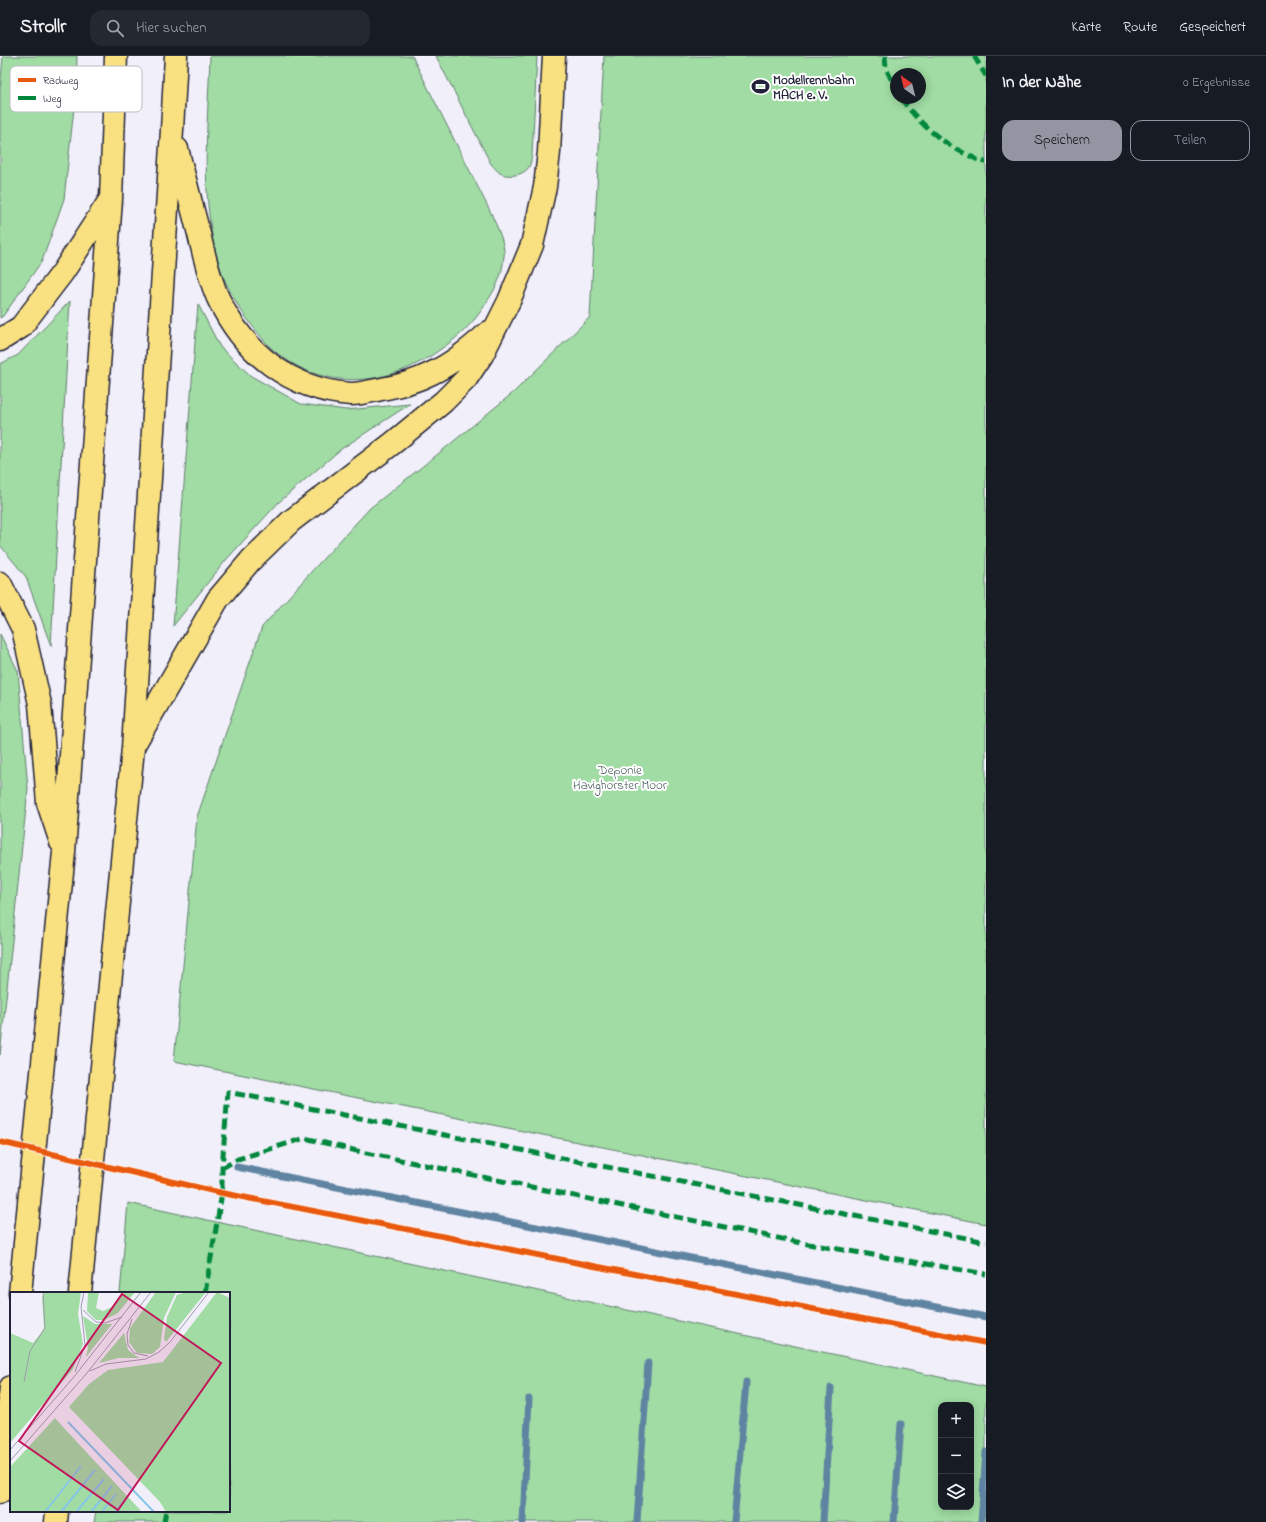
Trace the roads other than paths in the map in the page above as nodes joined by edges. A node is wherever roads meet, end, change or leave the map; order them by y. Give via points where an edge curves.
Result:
1 (116, 56) edge
2 (176, 56) edge
3 (554, 56) edge
4 (116, 66) edge
5 (114, 112) edge
6 (172, 130) junction
7 (111, 199) junction
8 (497, 325) junction
9 (0, 340) edge
10 (0, 583) edge
11 (133, 748) junction
12 (64, 852) junction
13 (20, 1292) edge
14 (80, 1292) edge
15 (10, 1397) edge
16 (0, 1492) edge
17 (57, 1512) edge
18 (56, 1522) edge

1 - 4 highway
2 - 6 highway
3 - 8 highway via 545,187 532,245
5 - 7 highway
6 - 8 highway via 208,270 218,297 230,319 258,356 280,372 303,384 352,394 405,384 457,359
6 - 11 highway
7 - 9 highway via 63,272 21,327
7 - 12 highway
8 - 11 highway via 466,379 444,402 290,520 251,560 218,599
10 - 12 highway via 23,629 40,704 48,802
11 - 14 highway
12 - 13 highway
15 - 16 highway
17 - 18 highway

